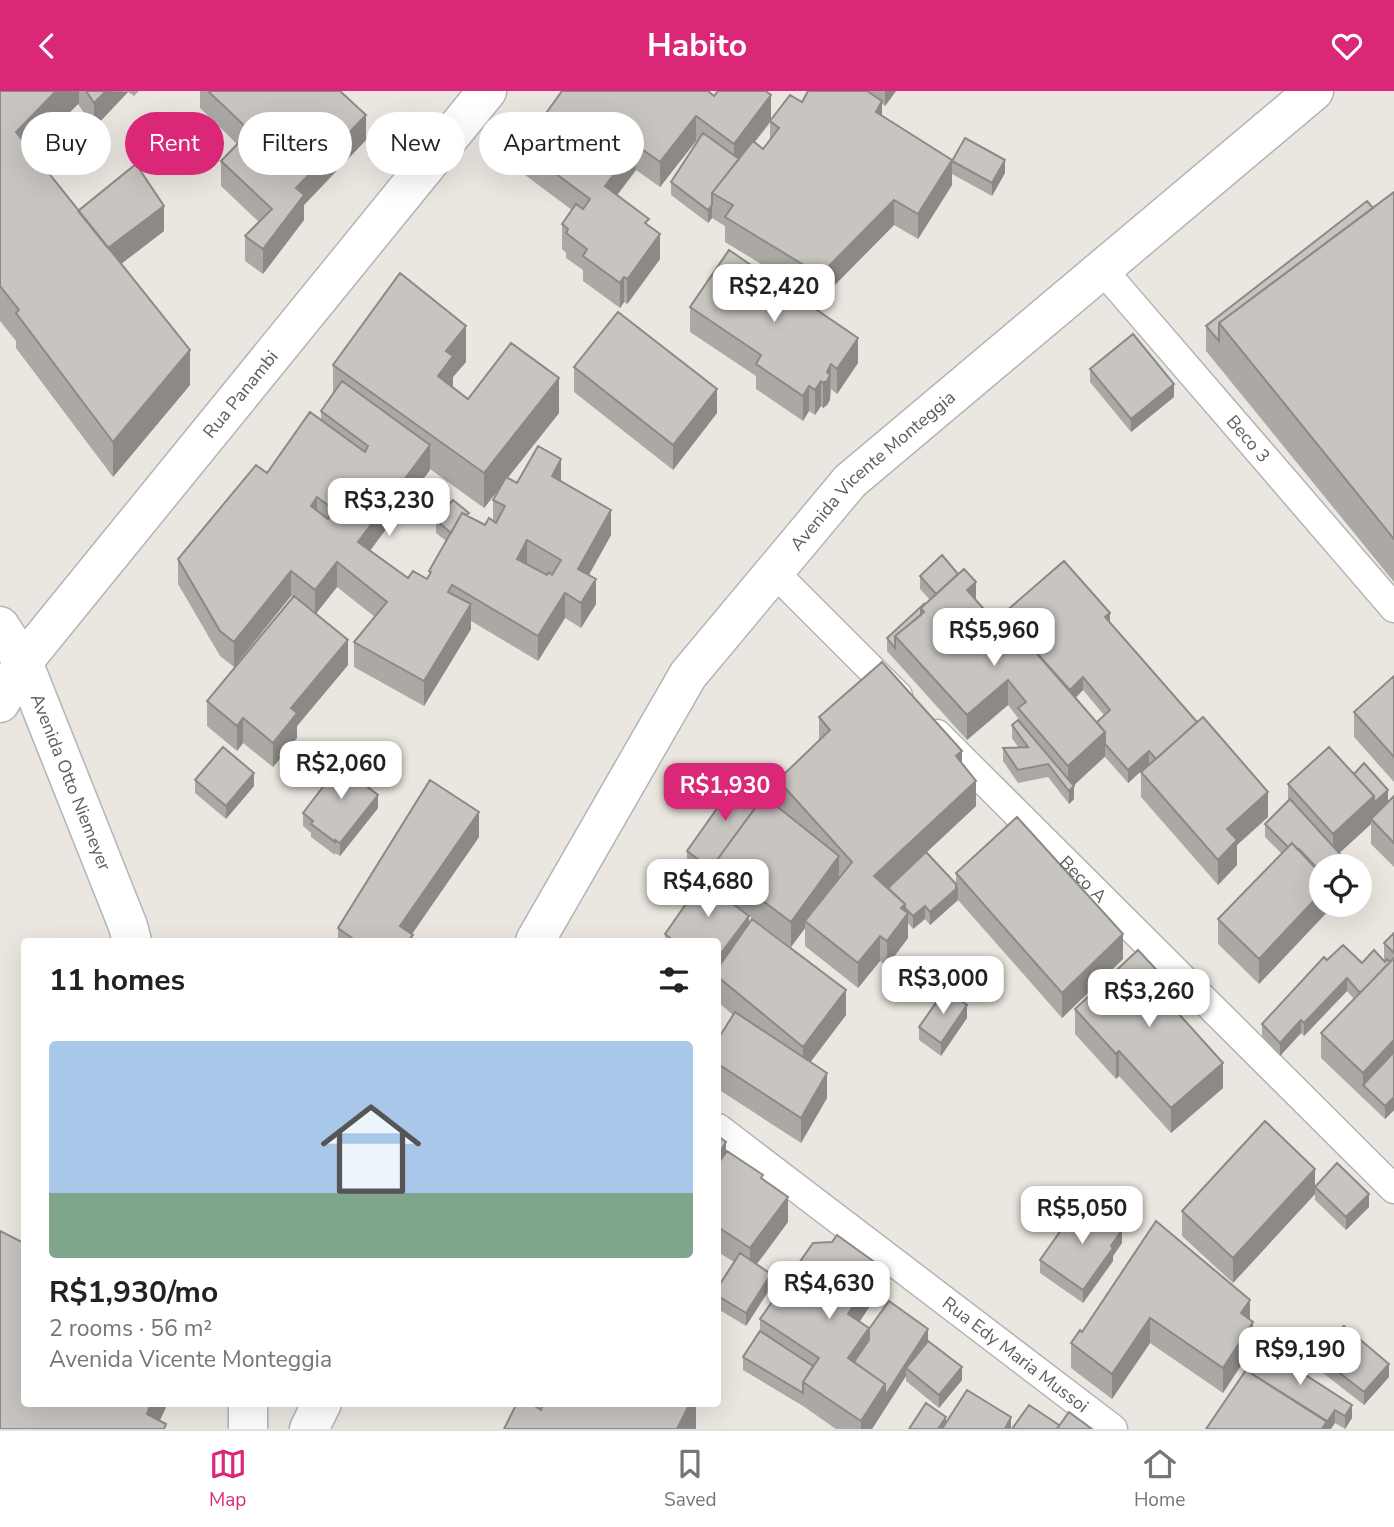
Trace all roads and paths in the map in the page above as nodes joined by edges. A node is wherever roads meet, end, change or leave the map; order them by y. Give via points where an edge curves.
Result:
1 (1314, 91) edge
2 (470, 98) edge
3 (1102, 269) junction
4 (774, 572) junction
5 (1394, 608) edge
6 (0, 626) edge
7 (23, 662) junction
8 (0, 703) edge
9 (131, 938) edge
10 (537, 938) edge
11 (721, 1130) edge
12 (1394, 1189) edge
13 (248, 1407) edge
14 (248, 1429) edge
15 (1113, 1429) edge

1 - 3 main road, Avenida Vicente Monteggia
2 - 7 main road, Rua Panambi
3 - 4 main road, Avenida Vicente Monteggia via 850,481
3 - 5 lane, Beco 3
4 - 10 main road, Avenida Vicente Monteggia via 688,675
4 - 12 lane, Beco A
6 - 7 main road, Avenida Otto Niemeyer
7 - 8 main road, Rua Panambi
7 - 9 main road, Avenida Otto Niemeyer
11 - 15 lane, Rua Edy Maria Mussoi
13 - 14 main road

